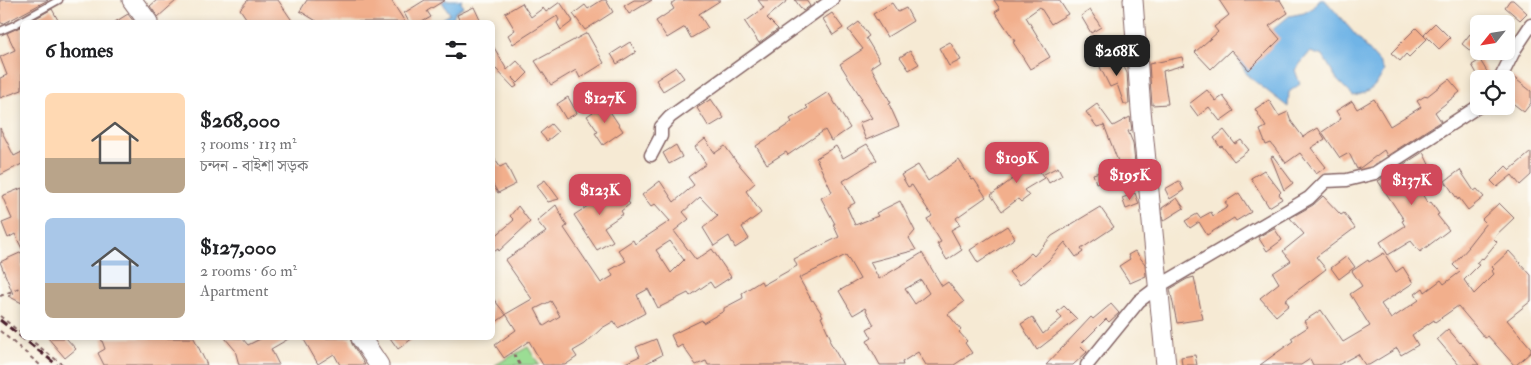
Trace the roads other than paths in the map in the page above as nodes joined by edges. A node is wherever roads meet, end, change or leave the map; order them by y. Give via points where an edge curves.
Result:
1 (60, 0) edge
2 (132, 0) edge
3 (832, 0) edge
4 (1133, 0) edge
5 (21, 20) edge
6 (147, 20) edge
7 (20, 21) edge
8 (1531, 25) edge
9 (0, 31) edge
10 (1504, 70) edge
11 (1470, 112) edge
12 (651, 155) dead end
13 (1159, 286) junction
14 (362, 340) edge
15 (379, 365) edge
16 (1087, 365) edge
17 (1166, 365) edge

1 - 5 lane
2 - 6 main road
3 - 12 street via 670,117 661,127 661,136
4 - 13 main road
7 - 9 lane
8 - 10 street
11 - 13 street via 1375,174 1326,181 1308,198
13 - 16 street via 1139,301
13 - 17 main road
14 - 15 main road

